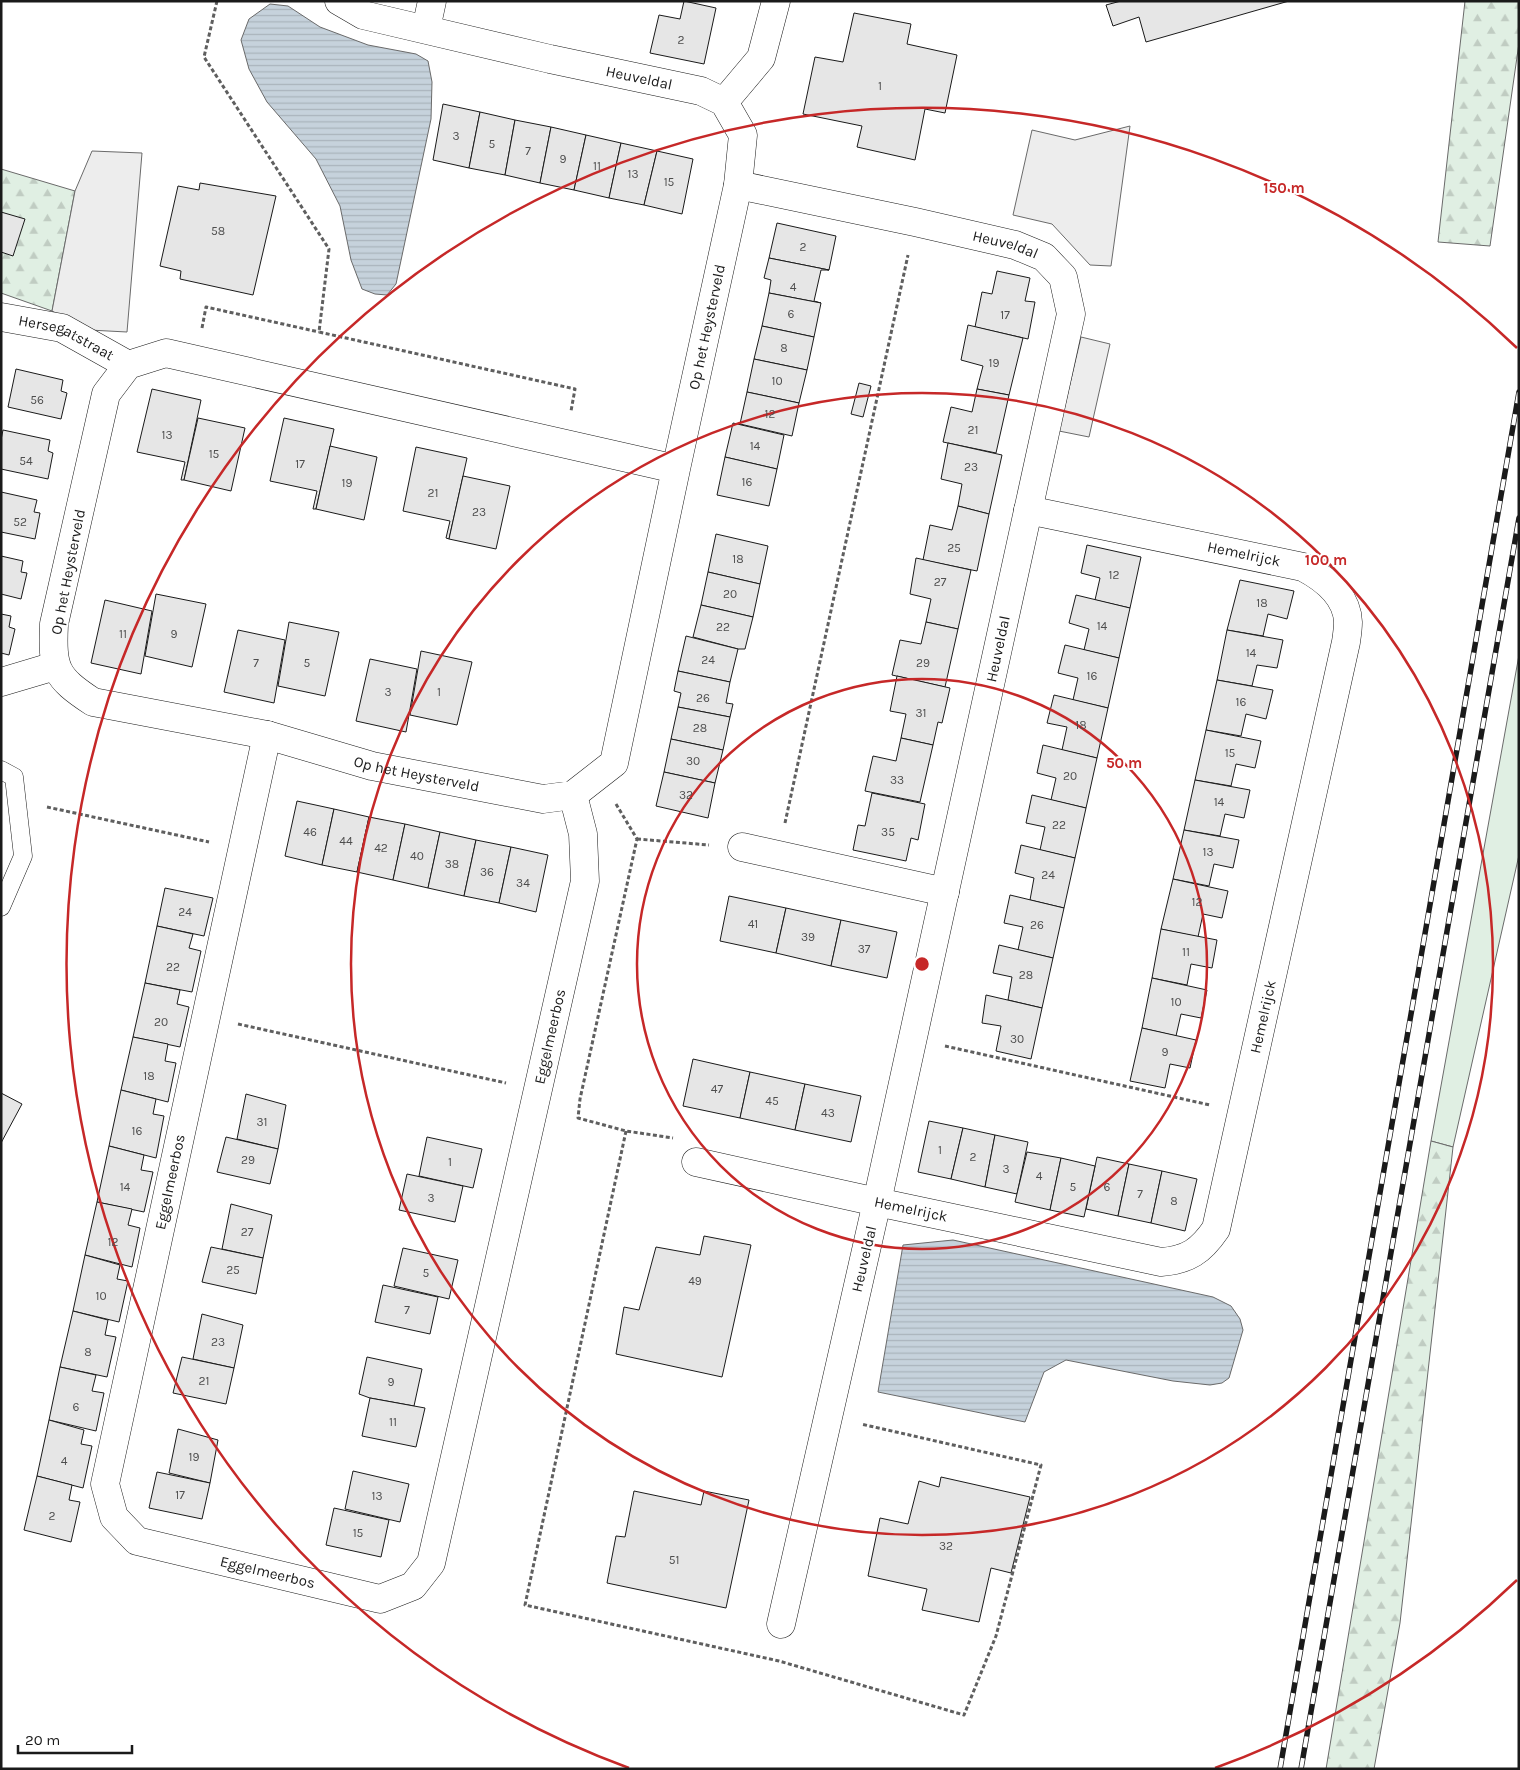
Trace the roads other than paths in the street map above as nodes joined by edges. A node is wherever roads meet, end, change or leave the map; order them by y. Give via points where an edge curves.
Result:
1 (339, 1) edge
2 (432, 1) edge
3 (776, 1) edge
4 (426, 29) junction
5 (724, 102) junction
6 (738, 185) junction
7 (1, 317) edge
8 (128, 365) junction
9 (676, 469) junction
10 (1028, 510) junction
11 (55, 666) junction
12 (1, 682) edge
13 (267, 735) junction
14 (1, 770) edge
15 (573, 795) junction
16 (742, 848) road end
17 (945, 892) junction
18 (1, 906) edge
19 (696, 1162) road end
20 (877, 1202) junction
21 (781, 1624) dead end

1 - 4 street, Heuveldal via 362,15
2 - 4 street
3 - 5 street via 761,58
4 - 5 street, Heuveldal via 701,91
5 - 6 street via 742,135
6 - 9 street, Op het Heysterveld
6 - 10 street, Heuveldal via 1015,245 1044,257 1063,277 1071,314
7 - 8 street, Hersegatstraat via 62,328
8 - 9 street via 166,353
8 - 11 street, Op het Heysterveld via 106,394 54,624
9 - 15 street, Op het Heysterveld via 614,763
10 - 17 street, Heuveldal
10 - 20 street, Hemelrijck via 1303,567 1329,584 1339,595 1348,622 1346,642 1216,1229 1200,1249 1175,1261 1161,1262
11 - 12 street
11 - 13 street, Op het Heysterveld via 71,687 93,702
13 - 15 street, Op het Heysterveld via 382,768 543,799
13 - 15 street, Eggelmeerbos via 105,1484 114,1517 137,1541 380,1599 413,1586 431,1563 585,880 583,834
14 - 18 lane via 14,777 23,856
16 - 17 street
17 - 20 street, Heuveldal
19 - 20 street, Hemelrijck
20 - 21 street, Heuveldal

